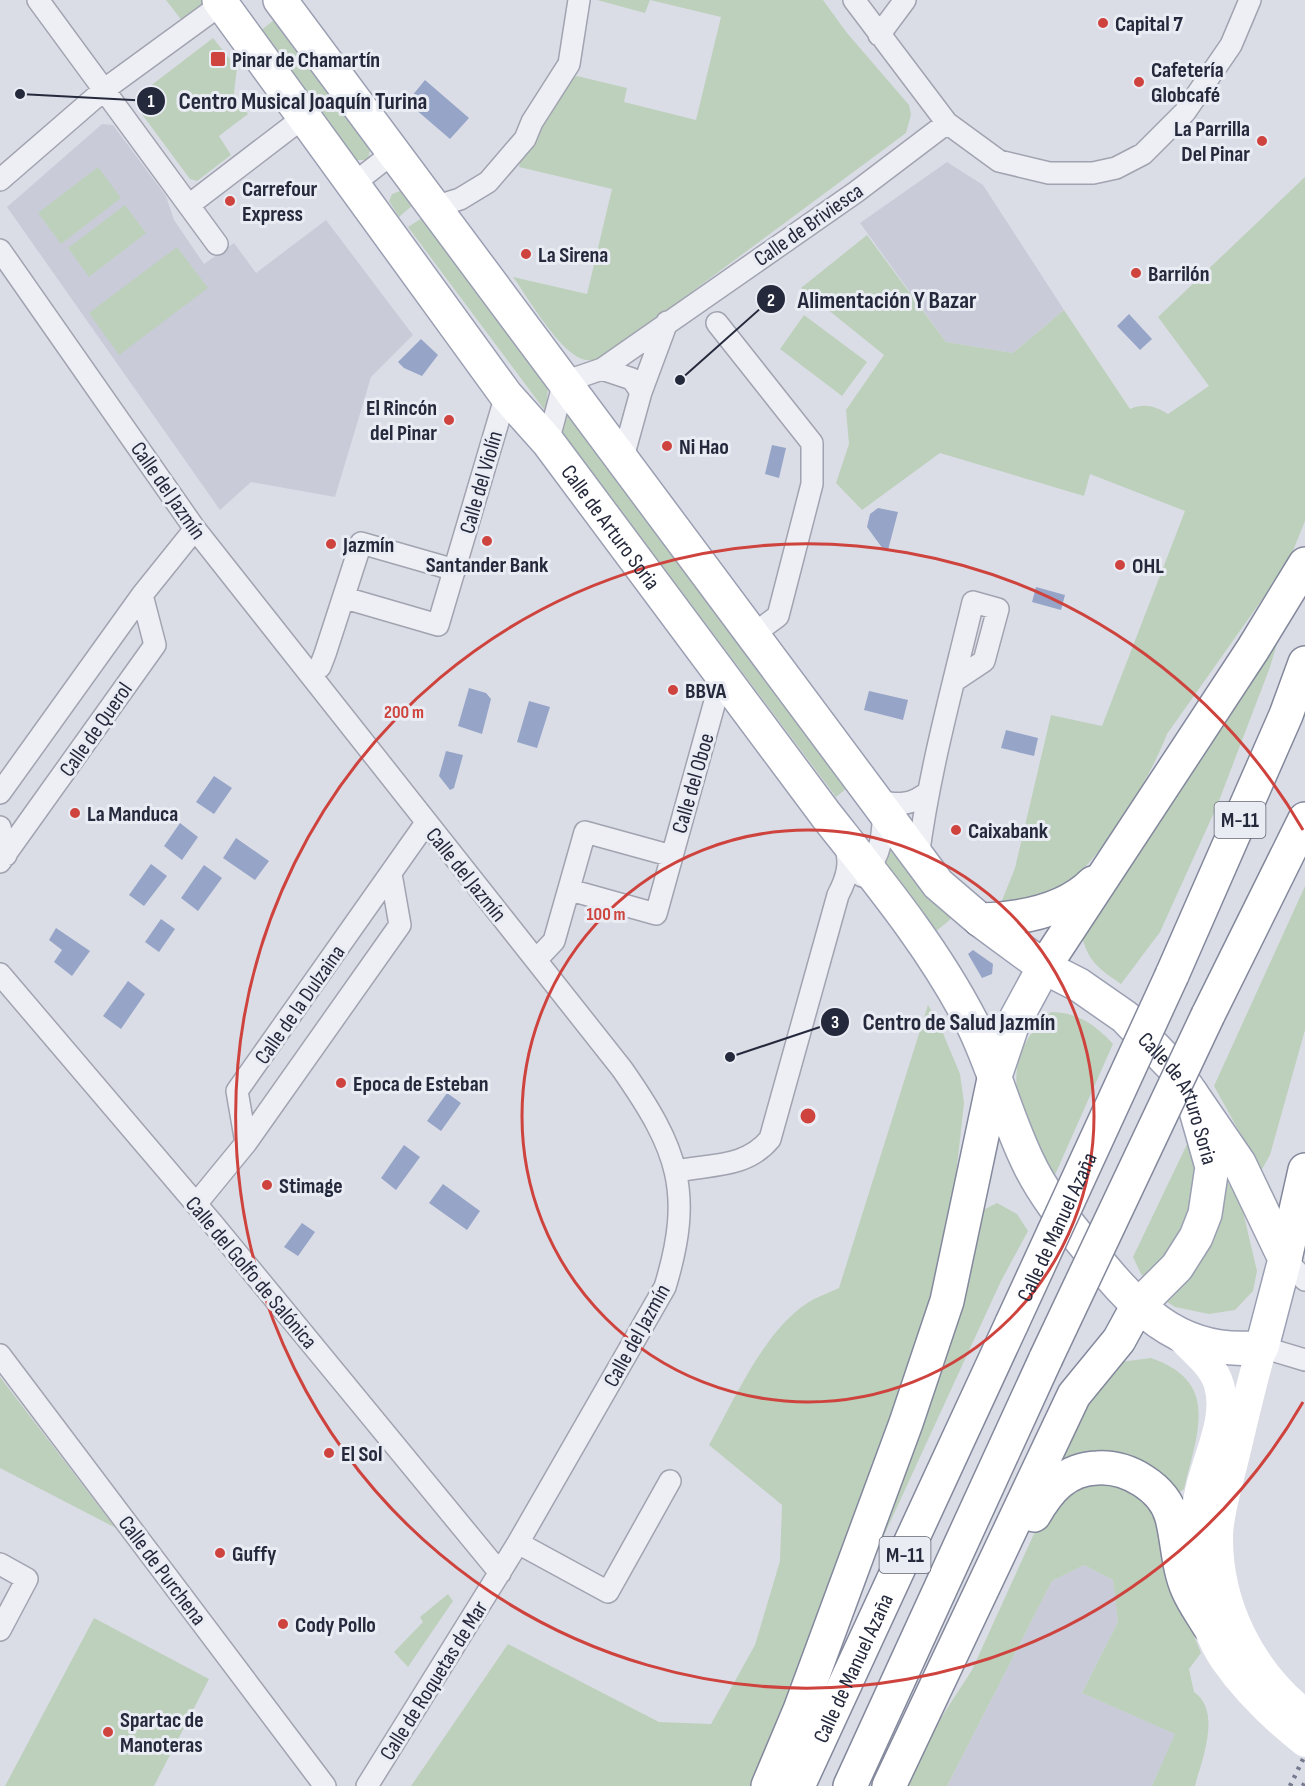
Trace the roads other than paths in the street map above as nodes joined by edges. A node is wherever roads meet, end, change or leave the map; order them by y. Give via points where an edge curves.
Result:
1 (38, 0) edge
2 (280, 0) edge
3 (579, 0) edge
4 (854, 0) edge
5 (905, 0) edge
6 (1250, 0) edge
7 (223, 1) edge
8 (879, 34) junction
9 (105, 89) junction
10 (304, 117) junction
11 (948, 123) junction
12 (394, 152) junction
13 (0, 180) edge
14 (352, 185) junction
15 (189, 205) junction
16 (434, 207) junction
17 (217, 244) dead end
18 (0, 250) edge
19 (667, 322) junction
20 (717, 322) dead end
21 (602, 369) junction
22 (564, 382) junction
23 (641, 392) junction
24 (506, 395) junction
25 (548, 442) junction
26 (622, 461) junction
27 (195, 530) junction
28 (1305, 564) edge
29 (454, 570) junction
30 (142, 595) junction
31 (345, 598) junction
32 (752, 636) junction
33 (1305, 663) edge
34 (311, 674) junction
35 (722, 675) junction
36 (954, 681) dead end
37 (928, 792) junction
38 (0, 793) edge
39 (880, 805) junction
40 (1305, 819) edge
41 (426, 823) junction
42 (0, 827) edge
43 (672, 856) junction
44 (3, 858) edge
45 (918, 858) junction
46 (1109, 867) junction
47 (392, 874) junction
48 (853, 884) junction
49 (570, 890) junction
50 (980, 920) junction
51 (536, 960) junction
52 (1044, 967) junction
53 (0, 974) edge
54 (994, 1079) junction
55 (1191, 1093) junction
56 (246, 1143) junction
57 (677, 1170) junction
58 (1305, 1170) edge
59 (196, 1204) junction
60 (1295, 1270) edge
61 (1137, 1307) junction
62 (1176, 1332) junction
63 (1262, 1347) junction
64 (0, 1355) edge
65 (1305, 1360) edge
66 (670, 1481) dead end
67 (518, 1543) junction
68 (0, 1564) edge
69 (500, 1573) junction
70 (1209, 1626) junction
71 (0, 1630) edge
72 (1305, 1714) edge
73 (921, 1724) junction
74 (1305, 1742) edge
75 (325, 1786) edge
76 (367, 1786) edge
77 (768, 1786) edge
78 (798, 1786) edge
79 (850, 1786) edge
80 (889, 1786) edge

1 - 9 street
2 - 12 main road, Calle de Arturo Soria
3 - 16 street via 569,64 525,139 488,182
4 - 8 street
5 - 8 street
6 - 11 street via 1231,45 1185,112 1143,154 1116,168 1093,173 1050,173 999,161
7 - 9 street
7 - 10 main road, Calle de Arturo Soria
8 - 11 street
9 - 13 street
9 - 15 street
10 - 14 main road, Calle de Arturo Soria
10 - 15 street
11 - 19 street, Calle de Briviesca via 856,192
12 - 14 street
12 - 16 main road, Calle de Arturo Soria
14 - 24 main road, Calle de Arturo Soria
15 - 17 street
16 - 22 main road, Calle de Arturo Soria
18 - 27 street, Calle del Jazmín
19 - 21 street, Calle de Briviesca
19 - 23 street
20 - 32 street via 812,442 812,484 778,616
21 - 22 street, Calle de Briviesca
21 - 23 street via 632,379
22 - 25 street
22 - 26 main road, Calle de Arturo Soria
23 - 26 street
24 - 25 main road, Calle de Arturo Soria
24 - 29 street, Calle del Violín
25 - 35 main road, Calle de Arturo Soria
26 - 32 main road, Calle de Arturo Soria
27 - 30 street, Calle de Querol
27 - 34 street, Calle del Jazmín
28 - 46 main road
29 - 31 street, Calle del Violín via 438,625
29 - 31 street via 361,543
30 - 38 street, Calle de Querol
30 - 44 street, Calle de Querol via 155,645
31 - 34 street via 323,660
32 - 39 main road, Calle de Arturo Soria
33 - 78 main road, Calle de Manuel Azaña / M-11, bridge via 1172,975
34 - 41 street, Calle del Jazmín
35 - 43 street, Calle del Oboe
35 - 48 main road, Calle de Arturo Soria via 838,831
36 - 37 street
37 - 39 street via 900,805
37 - 45 street
39 - 45 main road, Calle de Arturo Soria
39 - 48 street via 884,828 879,849
40 - 79 main road, Calle de Manuel Azaña / M-11, bridge via 1046,1358
41 - 47 street, Calle de la Dulzaina
41 - 51 street, Calle del Jazmín
42 - 44 street, Calle de Querol
43 - 49 street, Calle del Oboe via 656,914
43 - 49 street, Calle del Oboe via 585,832
45 - 50 main road, Calle de Arturo Soria via 938,884
46 - 50 main road via 1066,903 1033,915
46 - 52 main road
47 - 56 street, Calle de la Dulzaina via 400,925
47 - 56 street, Calle de la Dulzaina via 237,1091
48 - 54 main road, Calle de Arturo Soria via 893,900 972,1023
48 - 57 street via 770,1139 759,1152 743,1161
49 - 51 street, Calle del Oboe via 554,941
50 - 52 main road, Calle de Arturo Soria
51 - 57 street, Calle del Jazmín via 647,1105
52 - 54 main road via 1012,1026
52 - 55 main road, Calle de Arturo Soria via 1079,985 1125,1017 1174,1068
53 - 59 street, Calle del Golfo de Salónica
54 - 61 main road, Calle de Arturo Soria via 1013,1130 1047,1197
54 - 77 main road via 943,1312 857,1556
55 - 60 main road via 1239,1163
55 - 61 main road, Calle de Arturo Soria via 1212,1167 1205,1214 1196,1237 1176,1267
56 - 59 street, Calle de la Dulzaina
57 - 67 street, Calle del Jazmín via 680,1220 665,1287
58 - 60 main road
59 - 69 street, Calle del Golfo de Salónica
60 - 63 main road
61 - 62 main road
61 - 73 main road via 1119,1340 1074,1395
62 - 63 main road via 1206,1345 1237,1350
62 - 70 street via 1216,1375 1220,1387 1221,1412 1196,1516 1196,1563
63 - 65 street
63 - 72 street via 1220,1514 1219,1558 1230,1608 1249,1651
64 - 75 street, Calle de Purchena
66 - 67 street via 608,1592
67 - 69 street, Calle del Jazmín
68 - 71 street via 27,1579
69 - 76 street, Calle de Roquetas de Mar
70 - 73 main road via 1187,1589 1171,1514 1155,1491 1135,1475 1108,1467 1081,1468 1059,1480 1044,1498 962,1659
70 - 74 street via 1225,1659 1259,1699
73 - 80 main road

